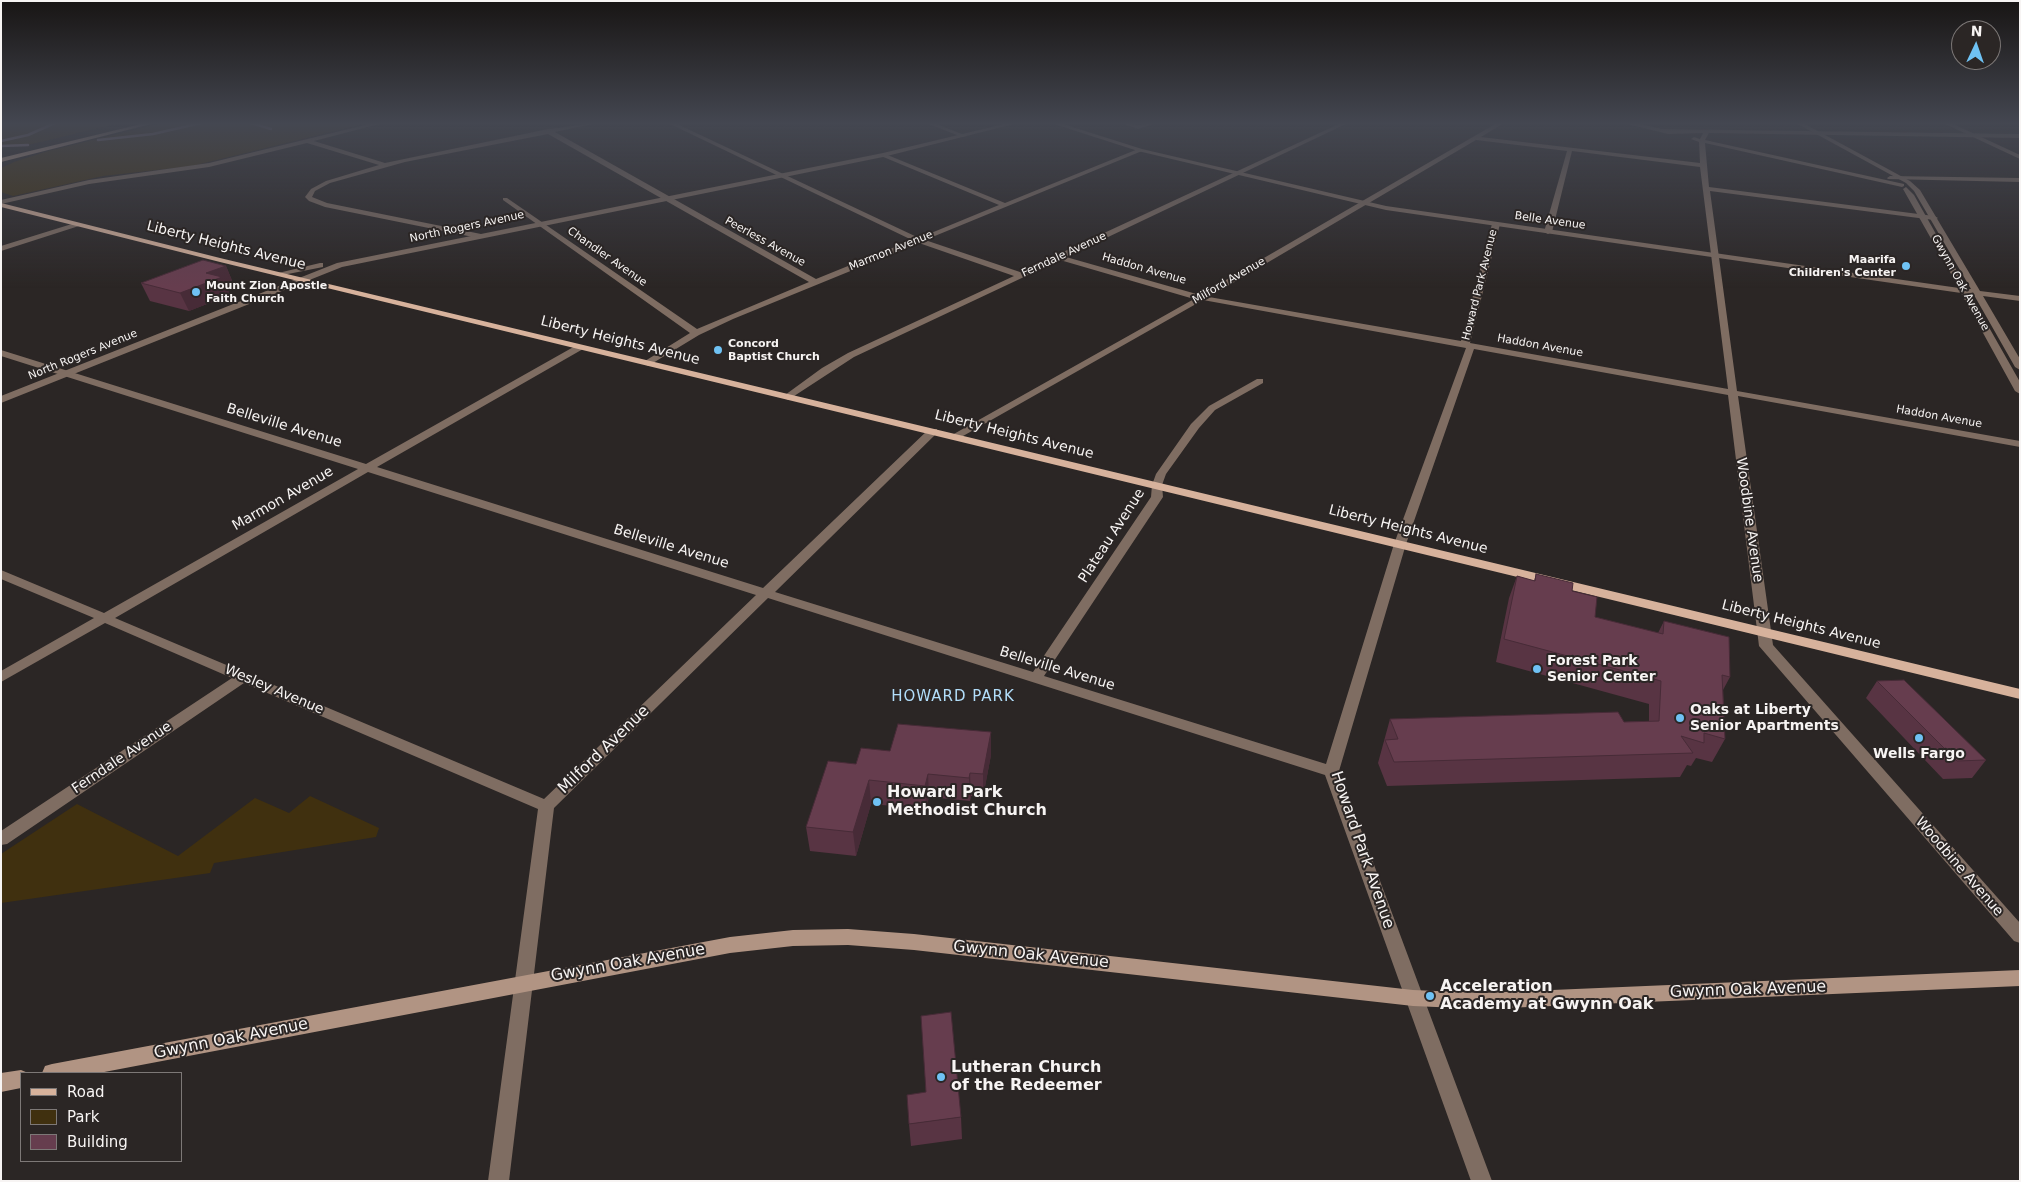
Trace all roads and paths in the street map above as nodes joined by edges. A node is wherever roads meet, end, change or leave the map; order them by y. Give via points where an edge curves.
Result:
1 (118, 178) edge
2 (344, 178) edge
3 (632, 178) edge
4 (770, 178) edge
5 (786, 178) edge
6 (940, 178) edge
7 (1071, 178) edge
8 (1227, 178) edge
9 (1260, 178) edge
10 (1406, 178) edge
11 (1562, 178) edge
12 (1705, 178) edge
13 (1868, 178) edge
14 (1897, 178) joint
15 (1907, 178) edge
16 (2020, 180) edge
17 (1902, 185) junction
18 (1707, 189) junction
19 (668, 198) junction
20 (505, 199) dead end
21 (1363, 203) junction
22 (1, 204) edge
23 (1005, 205) junction
24 (1923, 216) junction
25 (1934, 218) junction
26 (541, 224) junction
27 (1496, 224) junction
28 (78, 225) junction
29 (1548, 232) junction
30 (478, 236) junction
31 (918, 240) junction
32 (1, 249) edge
33 (1715, 256) junction
34 (1059, 257) junction
35 (350, 262) junction
36 (278, 274) junction
37 (1020, 275) junction
38 (301, 279) junction
39 (815, 282) junction
40 (1965, 291) junction
41 (1977, 293) junction
42 (1201, 298) junction
43 (2020, 299) edge
44 (696, 333) junction
45 (580, 346) junction
46 (1468, 346) junction
47 (1, 353) edge
48 (648, 363) junction
49 (2020, 367) edge
50 (68, 374) junction
51 (1260, 381) dead end
52 (2020, 391) edge
53 (1732, 393) junction
54 (788, 396) junction
55 (1, 400) edge
56 (933, 431) junction
57 (956, 437) junction
58 (2020, 444) edge
59 (368, 468) junction
60 (1157, 485) junction
61 (1400, 544) junction
62 (1, 574) edge
63 (766, 593) junction
64 (104, 618) junction
65 (1764, 632) junction
66 (1, 677) edge
67 (243, 677) junction
68 (1036, 678) junction
69 (2020, 694) edge
70 (1331, 770) junction
71 (546, 806) junction
72 (1, 839) edge
73 (2020, 936) edge
74 (2020, 978) edge
75 (523, 982) junction
76 (1414, 998) junction
77 (57, 1072) edge
78 (20, 1079) edge
79 (1, 1083) edge
80 (498, 1181) edge
81 (1482, 1181) edge

1 - 22 street
2 - 30 street via 320,186 308,197 317,203
3 - 19 street, Peerless Avenue
4 - 19 street, North Rogers Avenue
5 - 31 street
6 - 23 street
7 - 23 street, Marmon Avenue
8 - 34 street, Ferndale Avenue
9 - 21 street, Belle Avenue
10 - 21 street, Milford Avenue
11 - 29 street
12 - 18 street, Woodbine Avenue
13 - 17 street
14 - 17 street, Gwynn Oak Avenue
14 - 25 street, Gwynn Oak Avenue via 1917,190
15 - 16 street
17 - 24 street, Gwynn Oak Avenue
18 - 24 street
18 - 33 street, Woodbine Avenue
19 - 26 street, North Rogers Avenue
19 - 39 street, Peerless Avenue
20 - 26 street, Chandler Avenue
21 - 27 street, Belle Avenue
21 - 42 street, Milford Avenue
22 - 28 main road, Liberty Heights Avenue
23 - 31 street, Marmon Avenue
24 - 25 street
24 - 40 street, Gwynn Oak Avenue
25 - 41 street, Gwynn Oak Avenue
26 - 30 street, North Rogers Avenue
26 - 44 street, Chandler Avenue
27 - 29 street, Belle Avenue
27 - 46 street, Howard Park Avenue
28 - 32 street
28 - 36 main road, Liberty Heights Avenue
29 - 33 street, Belle Avenue
30 - 35 street, North Rogers Avenue
31 - 37 street
31 - 39 street, Marmon Avenue
33 - 40 street, Belle Avenue
33 - 53 street, Woodbine Avenue
34 - 37 street, Ferndale Avenue
34 - 42 street, Haddon Avenue
35 - 36 street
35 - 38 street, North Rogers Avenue
36 - 38 main road, Liberty Heights Avenue
37 - 54 street, Ferndale Avenue via 837,362
38 - 45 main road, Liberty Heights Avenue
38 - 50 street, North Rogers Avenue
39 - 44 street, Marmon Avenue
40 - 41 street, Belle Avenue
40 - 52 street, Gwynn Oak Avenue
41 - 43 street, Belle Avenue
41 - 49 street, Gwynn Oak Avenue
42 - 46 street, Haddon Avenue
42 - 57 street, Milford Avenue
44 - 48 street, Marmon Avenue
45 - 48 main road, Liberty Heights Avenue
45 - 59 street, Marmon Avenue
46 - 53 street, Haddon Avenue
46 - 61 street, Howard Park Avenue
47 - 50 street, Belleville Avenue
48 - 54 main road, Liberty Heights Avenue
50 - 55 street, North Rogers Avenue
50 - 59 street, Belleville Avenue
51 - 60 street, Plateau Avenue via 1223,401 1203,417 1161,474
53 - 58 street, Haddon Avenue
53 - 65 street, Woodbine Avenue
54 - 56 main road, Liberty Heights Avenue
56 - 57 main road, Liberty Heights Avenue
56 - 63 street, Milford Avenue
57 - 60 main road, Liberty Heights Avenue
59 - 63 street, Belleville Avenue
59 - 64 street, Marmon Avenue
60 - 61 main road, Liberty Heights Avenue
60 - 68 street, Plateau Avenue via 1157,497
61 - 65 main road, Liberty Heights Avenue
61 - 70 street, Howard Park Avenue
62 - 64 street, Wesley Avenue
63 - 68 street, Belleville Avenue
63 - 71 street, Milford Avenue
64 - 66 street, Marmon Avenue
64 - 67 street, Wesley Avenue
65 - 69 main road, Liberty Heights Avenue
65 - 73 street, Woodbine Avenue via 1769,652
67 - 71 street, Wesley Avenue
67 - 72 street, Ferndale Avenue
68 - 70 street, Belleville Avenue
70 - 76 street, Howard Park Avenue
71 - 75 street
74 - 76 main road, Gwynn Oak Avenue via 1482,1001
75 - 76 main road, Gwynn Oak Avenue via 730,945 793,938 848,937
75 - 77 main road, Gwynn Oak Avenue
75 - 80 street
76 - 81 street, Howard Park Avenue
78 - 79 main road

